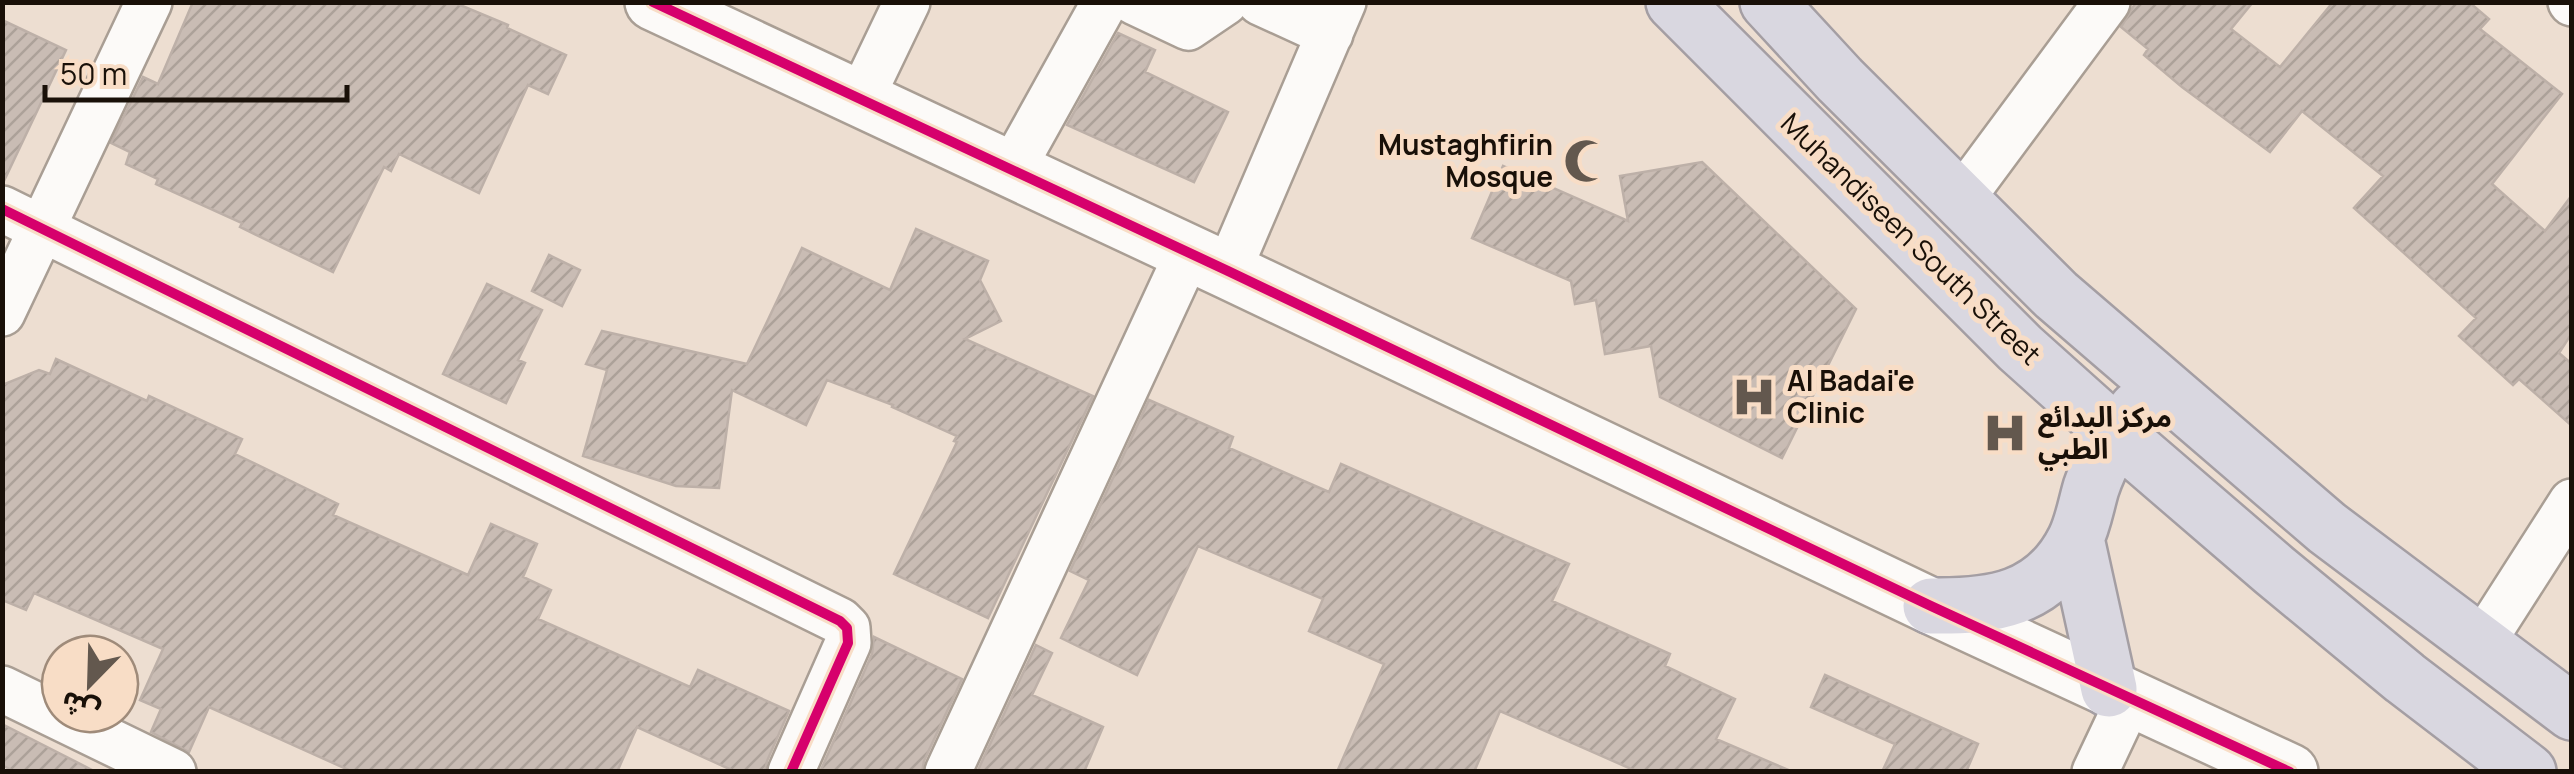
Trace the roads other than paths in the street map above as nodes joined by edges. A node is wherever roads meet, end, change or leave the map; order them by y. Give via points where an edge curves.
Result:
1 (149, 2) edge
2 (653, 2) edge
3 (906, 2) edge
4 (1105, 2) edge
5 (1136, 2) edge
6 (1225, 2) edge
7 (1260, 2) edge
8 (1674, 2) edge
9 (1768, 2) edge
10 (2107, 2) edge
11 (1337, 18) edge
12 (860, 100) junction
13 (1010, 171) junction
14 (1961, 199) junction
15 (22, 219) edge
16 (1208, 262) junction
17 (2, 313) edge
18 (2159, 383) junction
19 (2116, 434) junction
20 (2572, 502) edge
21 (2076, 538) junction
22 (1931, 606) junction
23 (2481, 644) junction
24 (2, 689) edge
25 (2120, 693) junction
26 (2572, 712) edge
27 (172, 772) edge
28 (791, 772) edge
29 (948, 772) edge
30 (2094, 772) edge
31 (2290, 772) edge
32 (2528, 772) edge

1 - 15 street
2 - 12 street
3 - 12 street
4 - 13 street
5 - 6 street via 1188,28
7 - 11 street
8 - 19 highway, Muhandiseen South Street via 2020,348
9 - 14 highway
10 - 14 street
11 - 16 street
12 - 13 street
13 - 16 street
14 - 18 highway via 2056,295
15 - 17 street
15 - 28 street via 840,620 848,643
16 - 22 street
16 - 29 street
18 - 19 highway
18 - 23 highway via 2328,528
19 - 21 highway
19 - 32 highway, Muhandiseen South Street via 2288,582
20 - 23 street
21 - 22 highway via 2030,590 2000,601
21 - 25 highway
22 - 25 street
23 - 26 highway
24 - 27 street
25 - 30 street
25 - 31 street

